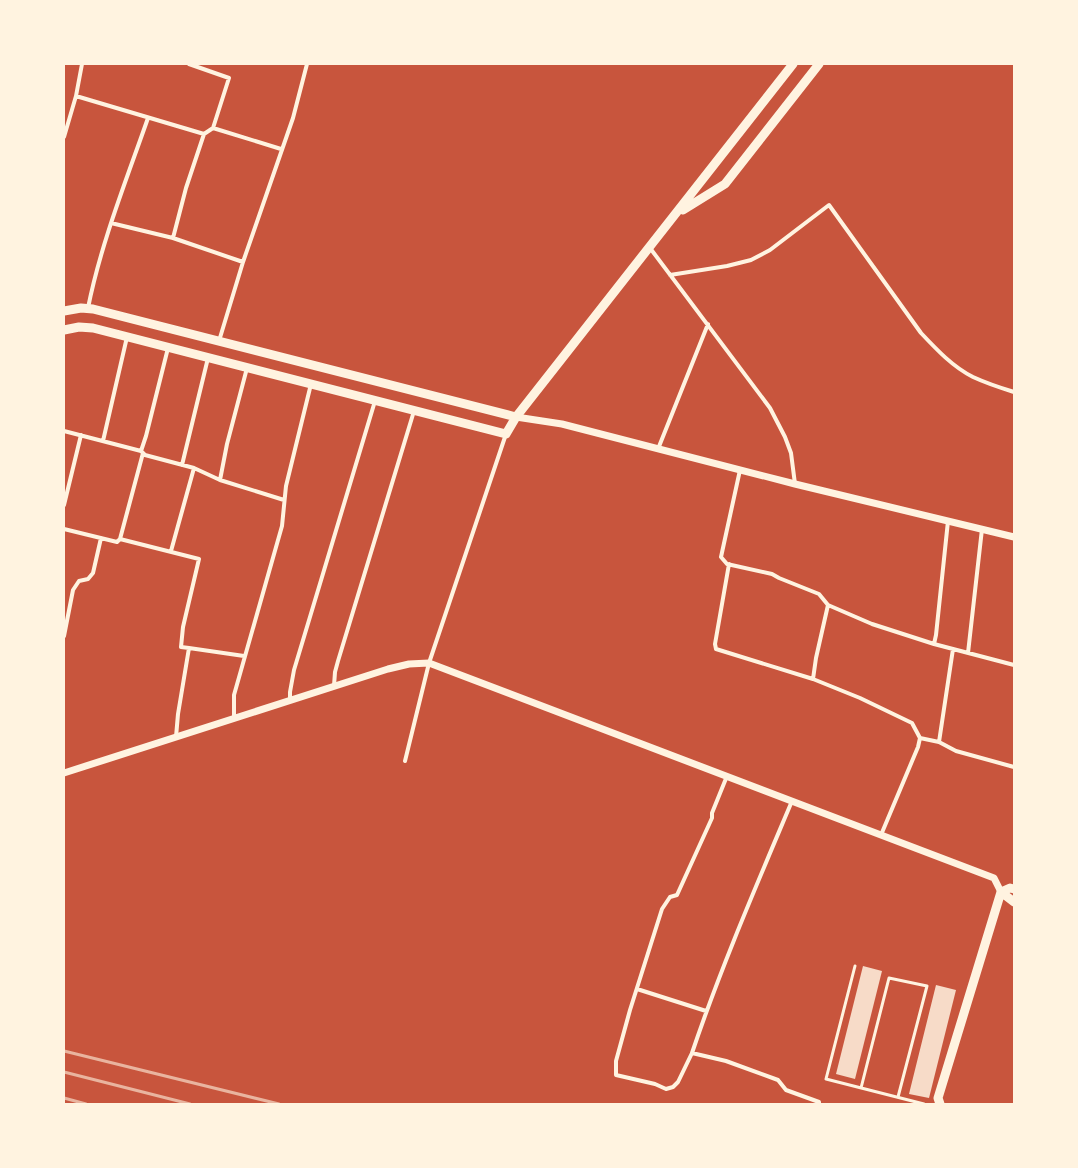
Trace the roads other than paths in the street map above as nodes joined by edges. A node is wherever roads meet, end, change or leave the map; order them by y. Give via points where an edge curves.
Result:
1 (82, 64) edge
2 (189, 64) edge
3 (307, 64) edge
4 (793, 64) edge
5 (819, 64) edge
6 (76, 96) junction
7 (148, 118) junction
8 (213, 128) junction
9 (204, 134) junction
10 (64, 137) edge
11 (282, 149) junction
12 (678, 212) junction
13 (111, 223) junction
14 (173, 238) junction
15 (650, 248) junction
16 (243, 262) junction
17 (670, 275) junction
18 (88, 308) junction
19 (64, 311) edge
20 (708, 324) junction
21 (64, 330) edge
22 (127, 337) junction
23 (219, 341) junction
24 (168, 348) junction
25 (208, 358) junction
26 (247, 368) junction
27 (311, 384) junction
28 (1014, 392) edge
29 (375, 401) junction
30 (414, 411) junction
31 (516, 418) junction
32 (64, 431) edge
33 (506, 434) junction
34 (81, 435) junction
35 (103, 441) junction
36 (658, 449) junction
37 (142, 452) junction
38 (182, 465) junction
39 (194, 468) junction
40 (740, 470) junction
41 (220, 480) junction
42 (795, 484) junction
43 (284, 500) junction
44 (64, 505) edge
45 (948, 521) junction
46 (64, 529) edge
47 (982, 529) junction
48 (1014, 537) edge
49 (101, 538) junction
50 (120, 539) junction
51 (171, 552) junction
52 (730, 564) junction
53 (828, 605) junction
54 (64, 636) edge
55 (934, 644) junction
56 (189, 648) junction
57 (953, 649) junction
58 (968, 653) junction
59 (244, 656) junction
60 (429, 663) junction
61 (1014, 664) edge
62 (813, 679) junction
63 (334, 687) junction
64 (290, 701) junction
65 (234, 719) junction
66 (176, 738) junction
67 (920, 738) junction
68 (939, 742) junction
69 (405, 761) dead end
70 (1014, 767) edge
71 (64, 773) edge
72 (727, 776) junction
73 (792, 801) junction
74 (881, 835) junction
75 (1014, 889) edge
76 (1000, 892) junction
77 (1014, 902) edge
78 (855, 966) dead end
79 (637, 989) junction
80 (706, 1011) junction
81 (692, 1053) junction
82 (861, 1088) junction
83 (898, 1098) junction
84 (819, 1104) edge
85 (924, 1104) edge
86 (940, 1104) edge

1 - 6 street
2 - 8 street via 229,78
3 - 11 street
4 - 12 main road
5 - 12 main road via 725,184
6 - 7 street
6 - 10 street
7 - 9 street
7 - 13 street
8 - 9 street
8 - 11 street
9 - 14 street
11 - 16 street
12 - 15 main road
13 - 14 street
13 - 18 street
14 - 16 street
15 - 17 street
15 - 31 main road
16 - 23 street
17 - 20 street
17 - 28 street via 751,260 770,250 829,205 921,333 937,351 974,377
18 - 19 main road
18 - 23 main road
20 - 36 street
20 - 42 street via 770,408 791,453
21 - 22 main road via 93,328
22 - 24 main road
22 - 35 street
23 - 31 main road
24 - 25 main road
24 - 37 street
25 - 26 main road
25 - 38 street
26 - 27 main road
26 - 41 street
27 - 29 main road
27 - 43 street
29 - 30 main road
29 - 64 street via 294,670
30 - 33 main road
30 - 63 street via 338,661
31 - 33 main road
31 - 36 street via 562,424
32 - 34 street
33 - 60 street
34 - 35 street
34 - 44 street
35 - 37 street
36 - 40 street
37 - 38 street
37 - 50 street
38 - 39 street
39 - 41 street
39 - 51 street
40 - 42 street
40 - 52 street via 721,557 726,564
41 - 43 street
42 - 45 street
43 - 59 street via 281,531
45 - 47 street
45 - 55 street
46 - 49 street
47 - 48 street
47 - 58 street
49 - 50 street via 117,542
49 - 54 street via 93,573 88,579 79,581 73,590
50 - 51 street
51 - 56 street via 199,559 181,647
52 - 53 street via 772,574 819,594
52 - 62 street via 716,649
53 - 55 street via 872,624
53 - 62 street
55 - 57 street
56 - 59 street
56 - 66 street
57 - 58 street
57 - 68 street
58 - 61 street
59 - 65 street via 234,695
60 - 63 street via 408,664
60 - 69 street
60 - 72 street
62 - 67 street via 912,723
63 - 64 street
64 - 65 street
65 - 66 street
66 - 71 street
67 - 68 street
67 - 74 street
68 - 70 street via 956,751
72 - 73 street
72 - 79 street via 712,818 677,895 670,897 662,909
73 - 74 street
73 - 80 street
74 - 76 street via 994,878
75 - 76 main road
76 - 77 main road
76 - 86 main road via 938,1098
78 - 82 lane via 826,1079
79 - 80 street
79 - 81 street via 616,1061 616,1075 666,1089 673,1087
80 - 81 street
81 - 84 street via 726,1061 778,1080 786,1090
82 - 83 lane
82 - 83 lane via 889,978 927,986
83 - 85 lane

